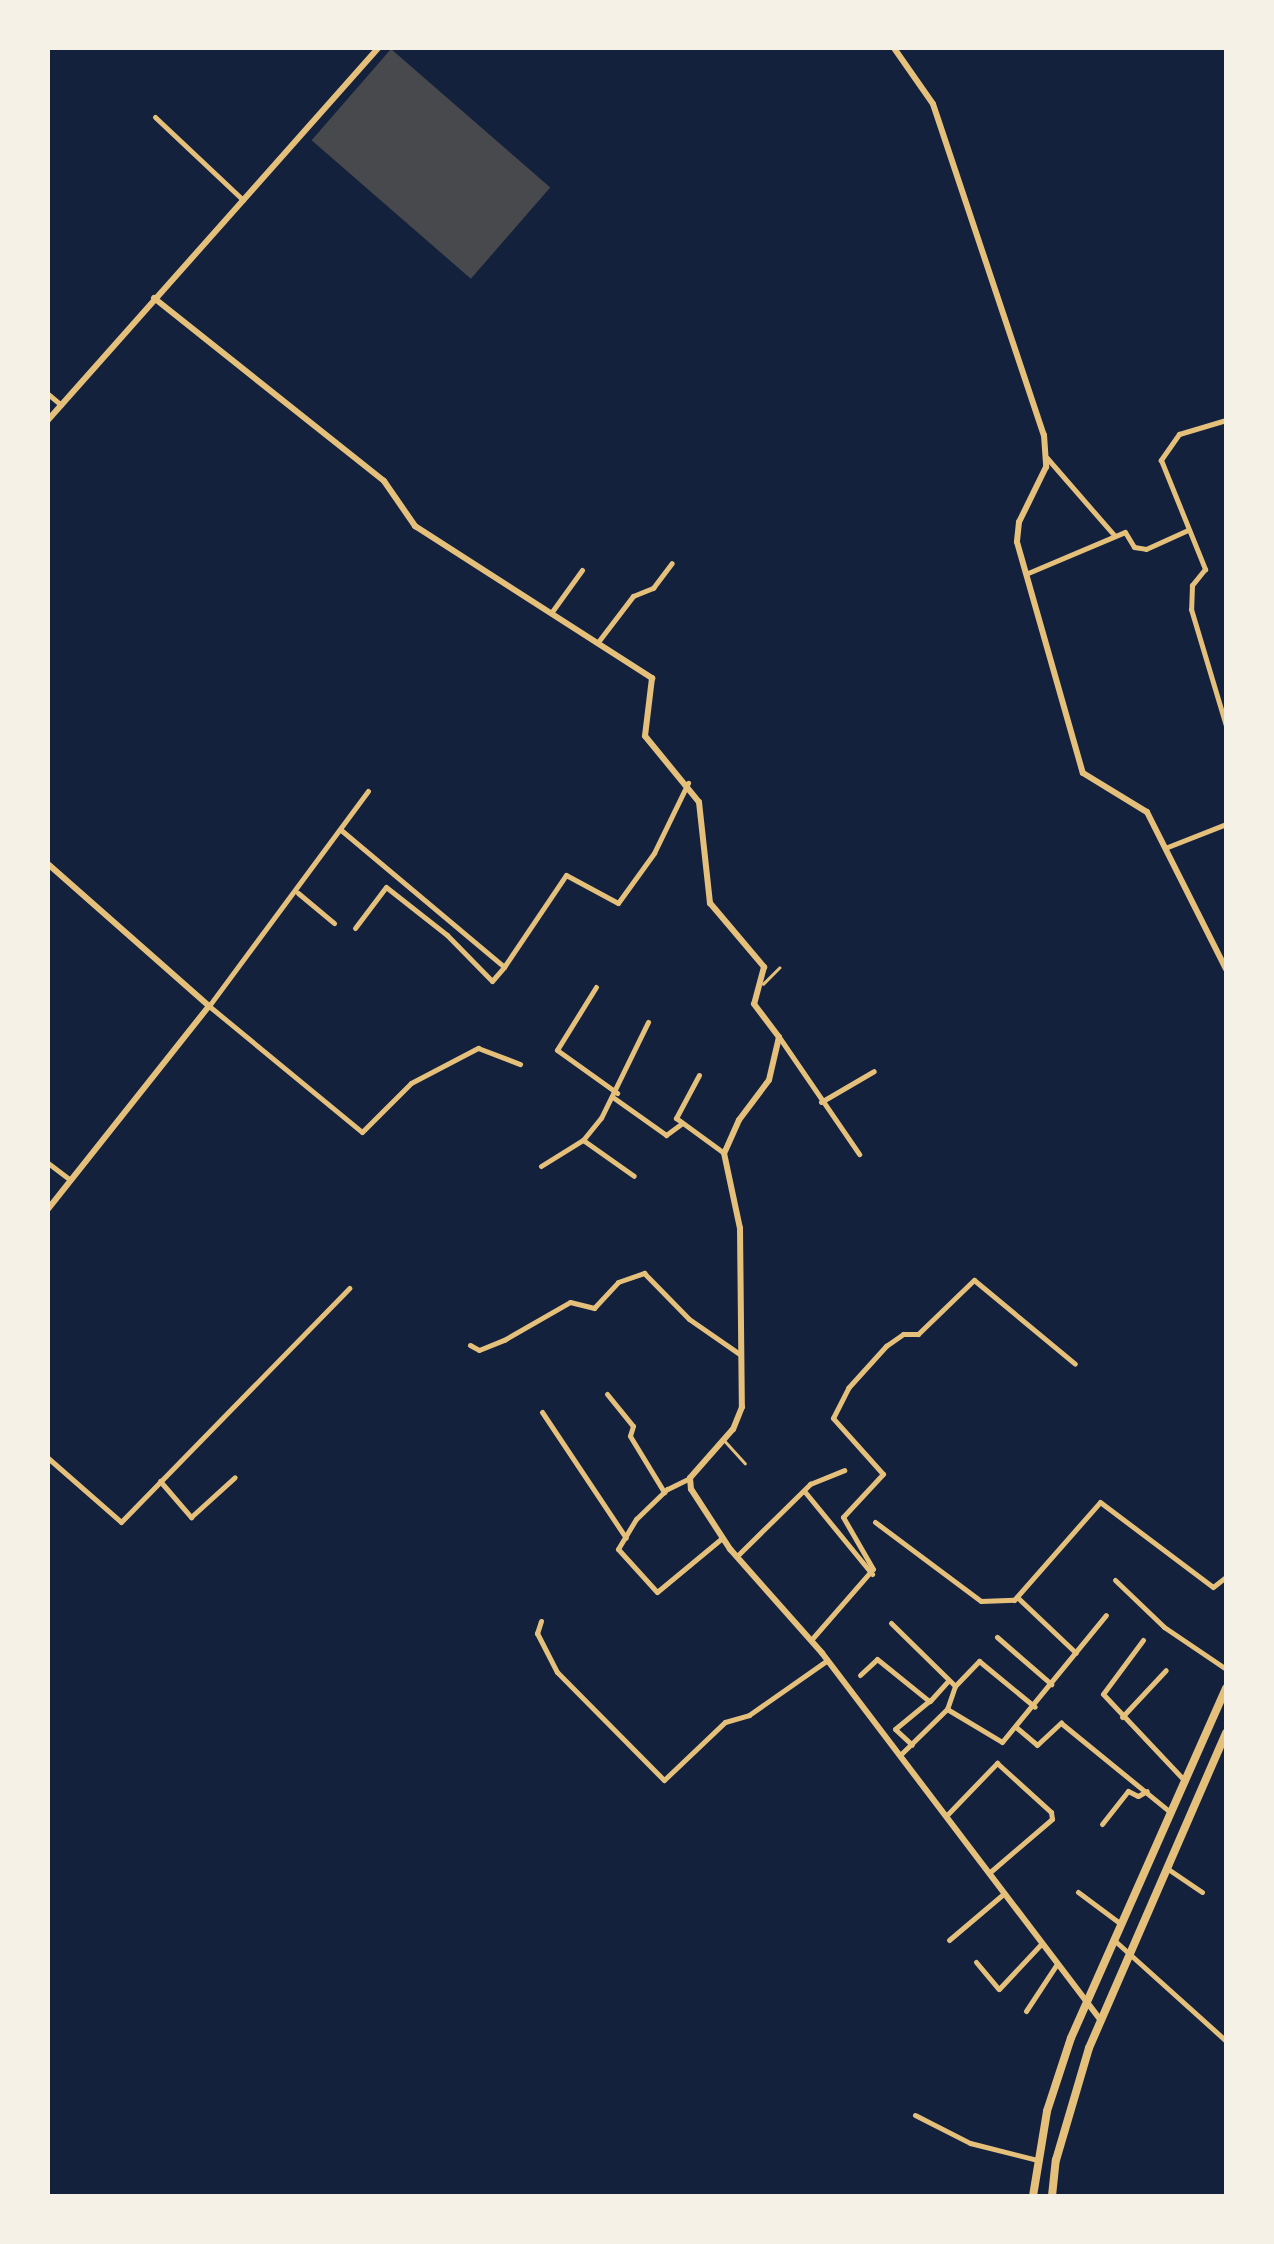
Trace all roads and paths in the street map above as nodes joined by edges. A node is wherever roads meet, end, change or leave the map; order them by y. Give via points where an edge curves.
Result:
1 (378, 48) edge
2 (894, 48) edge
3 (154, 117) dead end
4 (243, 200) junction
5 (154, 298) junction
6 (48, 395) edge
7 (60, 406) junction
8 (48, 420) edge
9 (1226, 420) edge
10 (1047, 458) junction
11 (1188, 530) junction
12 (1114, 535) junction
13 (672, 563) dead end
14 (582, 570) dead end
15 (1028, 573) junction
16 (551, 613) junction
17 (598, 642) junction
18 (1226, 726) edge
19 (688, 783) junction
20 (368, 791) dead end
21 (1226, 824) edge
22 (340, 830) junction
23 (1165, 848) junction
24 (48, 864) edge
25 (298, 893) junction
26 (334, 922) dead end
27 (355, 928) dead end
28 (504, 967) junction
29 (779, 968) dead end
30 (1226, 969) edge
31 (763, 984) junction
32 (596, 986) dead end
33 (209, 1006) junction
34 (648, 1022) dead end
35 (779, 1037) junction
36 (520, 1064) dead end
37 (874, 1071) dead end
38 (699, 1075) dead end
39 (615, 1096) junction
40 (821, 1102) junction
41 (681, 1124) junction
42 (582, 1140) junction
43 (724, 1153) junction
44 (859, 1154) dead end
45 (48, 1163) edge
46 (541, 1166) dead end
47 (634, 1176) dead end
48 (70, 1178) junction
49 (48, 1209) edge
50 (349, 1288) dead end
51 (470, 1345) dead end
52 (743, 1356) junction
53 (1075, 1364) dead end
54 (607, 1394) dead end
55 (542, 1412) dead end
56 (724, 1440) junction
57 (48, 1458) edge
58 (745, 1462) dead end
59 (844, 1470) dead end
60 (235, 1477) dead end
61 (690, 1478) junction
62 (160, 1481) junction
63 (664, 1492) junction
64 (805, 1492) junction
65 (875, 1522) dead end
66 (626, 1538) junction
67 (722, 1538) junction
68 (737, 1556) junction
69 (872, 1574) junction
70 (1226, 1577) edge
71 (1116, 1580) dead end
72 (1018, 1596) junction
73 (1106, 1615) dead end
74 (540, 1620) dead end
75 (891, 1623) dead end
76 (997, 1636) dead end
77 (811, 1640) junction
78 (1143, 1640) dead end
79 (1076, 1653) junction
80 (826, 1661) junction
81 (1226, 1669) edge
82 (1166, 1670) dead end
83 (860, 1675) dead end
84 (952, 1683) junction
85 (1052, 1685) junction
86 (1226, 1688) edge
87 (930, 1701) junction
88 (1036, 1707) junction
89 (947, 1708) junction
90 (1122, 1717) junction
91 (1017, 1728) junction
92 (1226, 1732) edge
93 (912, 1744) junction
94 (900, 1755) junction
95 (1185, 1781) junction
96 (1147, 1791) junction
97 (1170, 1812) junction
98 (946, 1816) junction
99 (1102, 1824) dead end
100 (1168, 1869) junction
101 (987, 1874) junction
102 (1078, 1892) dead end
103 (1202, 1892) dead end
104 (1002, 1895) junction
105 (1121, 1924) junction
106 (949, 1940) dead end
107 (1114, 1940) junction
108 (1042, 1943) junction
109 (1131, 1950) junction
110 (976, 1962) dead end
111 (1058, 1964) junction
112 (1086, 2004) junction
113 (1026, 2011) dead end
114 (1101, 2020) junction
115 (1226, 2041) edge
116 (915, 2115) dead end
117 (1037, 2160) junction
118 (1033, 2196) edge
119 (1052, 2196) edge

1 - 4 street
2 - 10 street via 933,104 1023,359
3 - 4 street
4 - 5 street
5 - 7 street
5 - 16 street via 384,480 415,526
6 - 7 street
7 - 8 street
9 - 11 street via 1192,426 1162,453
10 - 12 street
10 - 15 street via 1016,532
11 - 12 street via 1146,549 1134,547 1125,532
11 - 18 street via 1205,569 1192,585 1191,609
12 - 15 street
13 - 17 street via 654,588 633,596
14 - 16 street
15 - 23 street via 1083,773 1104,792 1142,806
16 - 17 street
17 - 19 street via 652,678 645,736
19 - 28 street via 654,853 618,903 566,874
19 - 31 street via 700,802 710,903 763,964
20 - 22 street
21 - 23 street
22 - 25 street
22 - 28 street
23 - 30 street
24 - 33 street
25 - 26 street
25 - 33 street
27 - 28 street via 386,888 447,935 492,982
29 - 31 lane
31 - 35 street via 754,1004
32 - 39 street via 557,1050
33 - 36 street via 362,1132 411,1083 478,1048
33 - 48 street
34 - 39 street
35 - 40 street
35 - 43 street via 768,1080
37 - 40 street
38 - 41 street via 674,1112
39 - 41 street via 666,1135
39 - 42 street
40 - 44 street
41 - 43 street
42 - 46 street
42 - 47 street
43 - 52 street via 740,1228
45 - 48 street
48 - 49 street
50 - 62 street
51 - 52 street via 479,1350 504,1340 570,1302 594,1308 618,1282 644,1273 676,1308
52 - 56 street via 740,1418
53 - 69 street via 974,1280 918,1334 903,1334 886,1346 848,1388 833,1418 883,1474 844,1517
54 - 63 street via 633,1426 630,1436
55 - 66 street
56 - 58 lane
56 - 61 street
57 - 62 street via 121,1522
59 - 64 street
60 - 62 street via 192,1517
61 - 63 street
61 - 67 street
63 - 66 street
64 - 68 street
64 - 69 street
65 - 72 street via 981,1602 1006,1604
66 - 67 street via 618,1549 657,1592
67 - 68 street
68 - 77 street
69 - 77 street
70 - 72 street via 1213,1587 1100,1502
71 - 81 street via 1164,1627
72 - 79 street
73 - 79 street
74 - 80 street via 537,1633 558,1672 664,1780 725,1722 749,1715
75 - 84 street
76 - 85 street
77 - 80 street
78 - 90 street via 1104,1691
79 - 85 street
80 - 94 street
82 - 90 street
83 - 87 street via 877,1659
84 - 87 street
84 - 88 street via 979,1662
84 - 89 street
85 - 88 street
86 - 95 highway
87 - 93 street via 895,1729
88 - 91 street
89 - 91 street via 999,1743
89 - 93 street
90 - 95 street
91 - 96 street via 1037,1746 1061,1723
92 - 100 highway
93 - 94 street
94 - 98 street
95 - 97 highway
96 - 97 street
96 - 99 street via 1128,1791
97 - 105 highway
98 - 101 street
98 - 101 street via 997,1763 1050,1812 1052,1819
100 - 103 street
100 - 109 highway
101 - 104 street
102 - 105 street
104 - 106 street
104 - 108 street
105 - 107 highway
107 - 109 street
107 - 112 highway
108 - 110 street via 998,1989
108 - 111 street
109 - 114 highway
109 - 115 street
111 - 112 street
111 - 113 street
112 - 114 street
112 - 117 highway
114 - 119 highway via 1066,2119
116 - 117 street via 970,2143
117 - 118 highway

